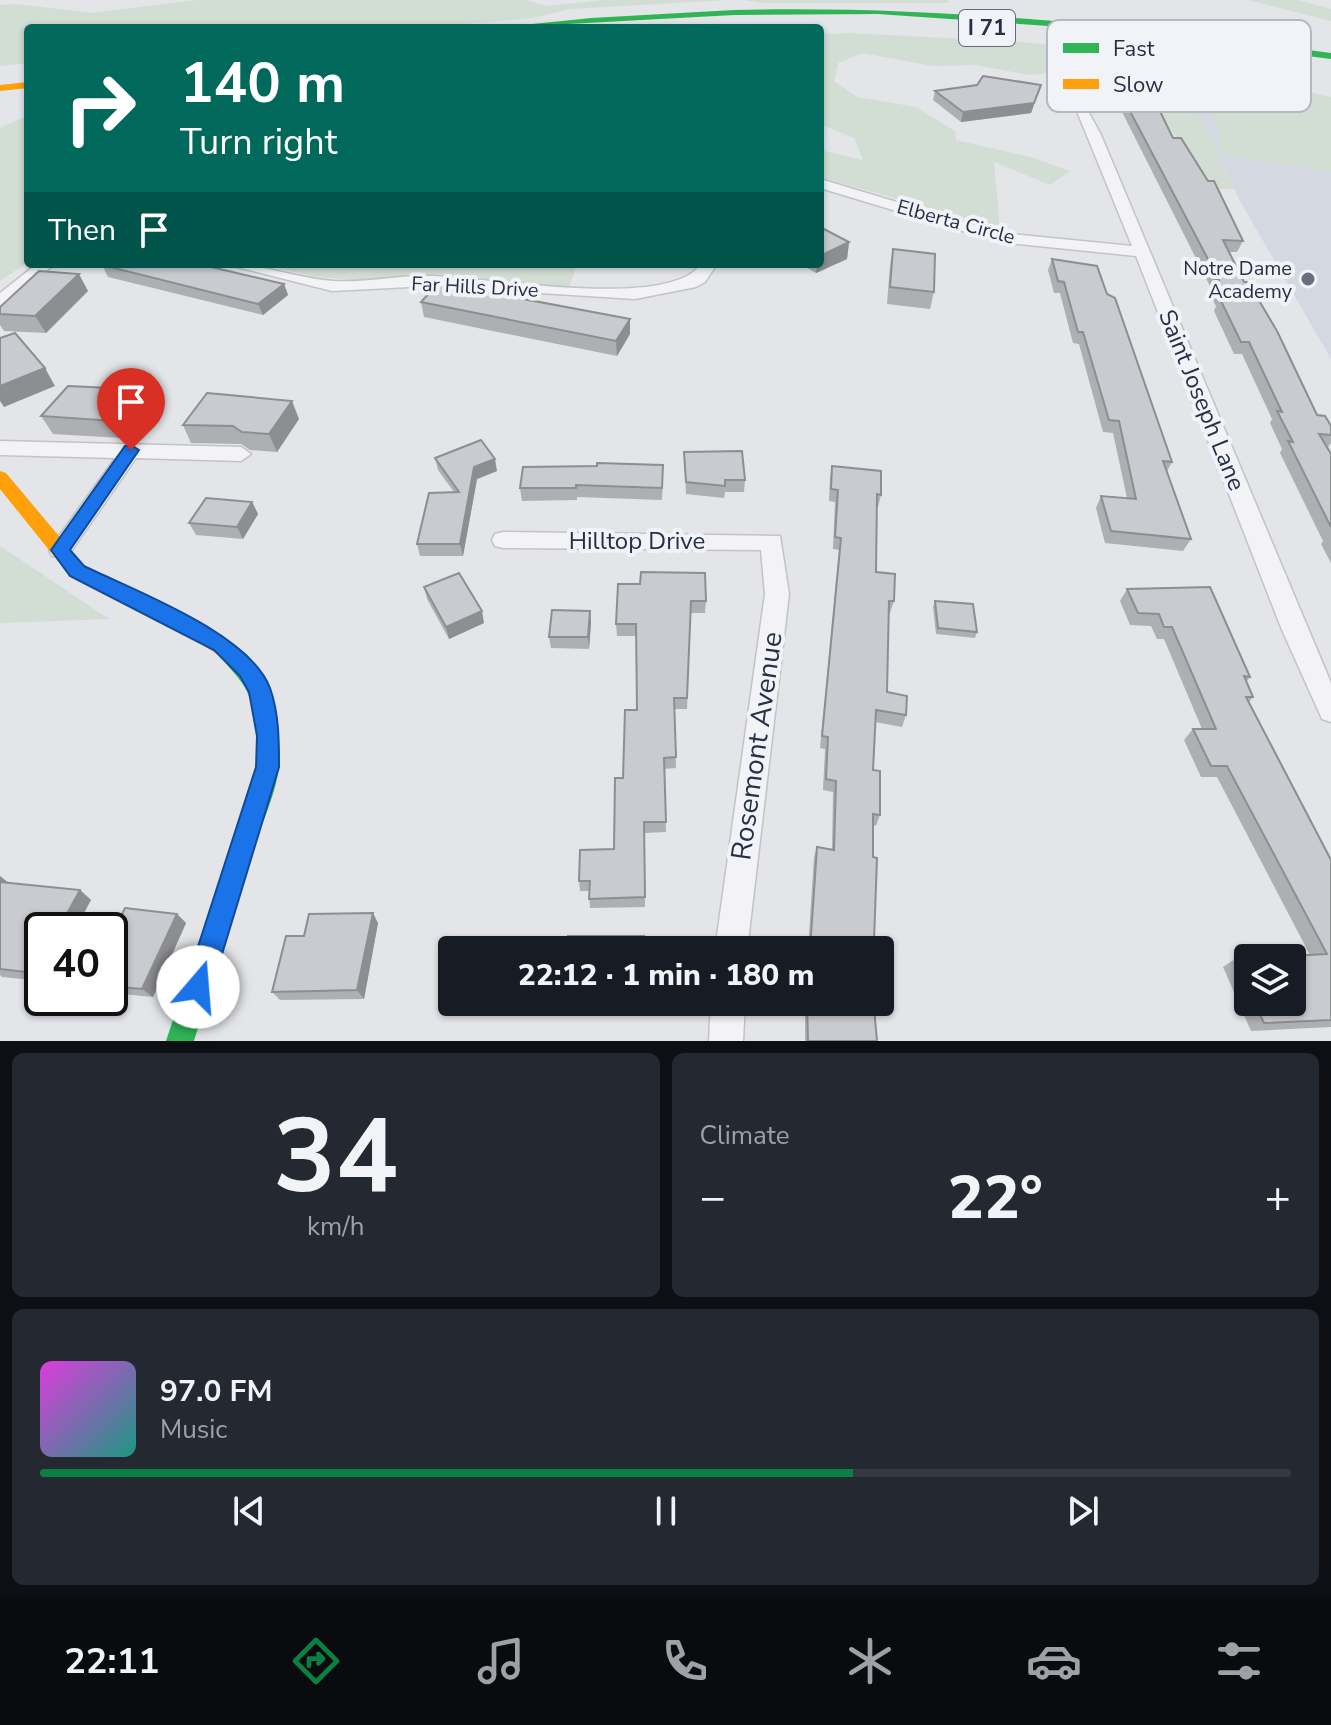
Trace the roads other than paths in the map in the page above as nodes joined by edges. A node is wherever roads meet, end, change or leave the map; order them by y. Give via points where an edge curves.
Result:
1 (1047, 22) edge
2 (550, 24) edge
3 (754, 24) edge
4 (1047, 34) edge
5 (1311, 54) edge
6 (1331, 56) edge
7 (1311, 65) edge
8 (1331, 68) edge
9 (24, 71) edge
10 (0, 74) edge
11 (24, 85) edge
12 (0, 88) edge
13 (1084, 112) edge
14 (824, 184) edge
15 (1142, 252) junction
16 (42, 268) edge
17 (251, 268) edge
18 (706, 268) edge
19 (0, 301) edge
20 (0, 448) edge
21 (131, 450) junction
22 (241, 454) dead end
23 (0, 477) edge
24 (503, 540) dead end
25 (772, 542) joint
26 (60, 550) junction
27 (1331, 711) edge
28 (733, 936) edge
29 (727, 1016) edge
30 (180, 1041) edge
31 (726, 1041) edge

1 - 2 main road, I 71 via 876,12 711,12
3 - 4 main road, I 71
5 - 6 main road, I 71
7 - 8 main road, I 71
9 - 10 main road
11 - 12 main road
13 - 15 street, Saint Joseph Lane
14 - 15 street, Elberta Circle via 999,237
15 - 27 street, Saint Joseph Lane
16 - 19 street
17 - 18 street, Far Hills Drive via 332,286 429,281 635,294 690,284
20 - 21 street
21 - 22 street
21 - 26 street
23 - 26 main road
24 - 25 street, Hilltop Drive
25 - 28 street, Rosemont Avenue via 777,594
26 - 30 main road via 77,571 221,644 260,690 268,767
29 - 31 street

